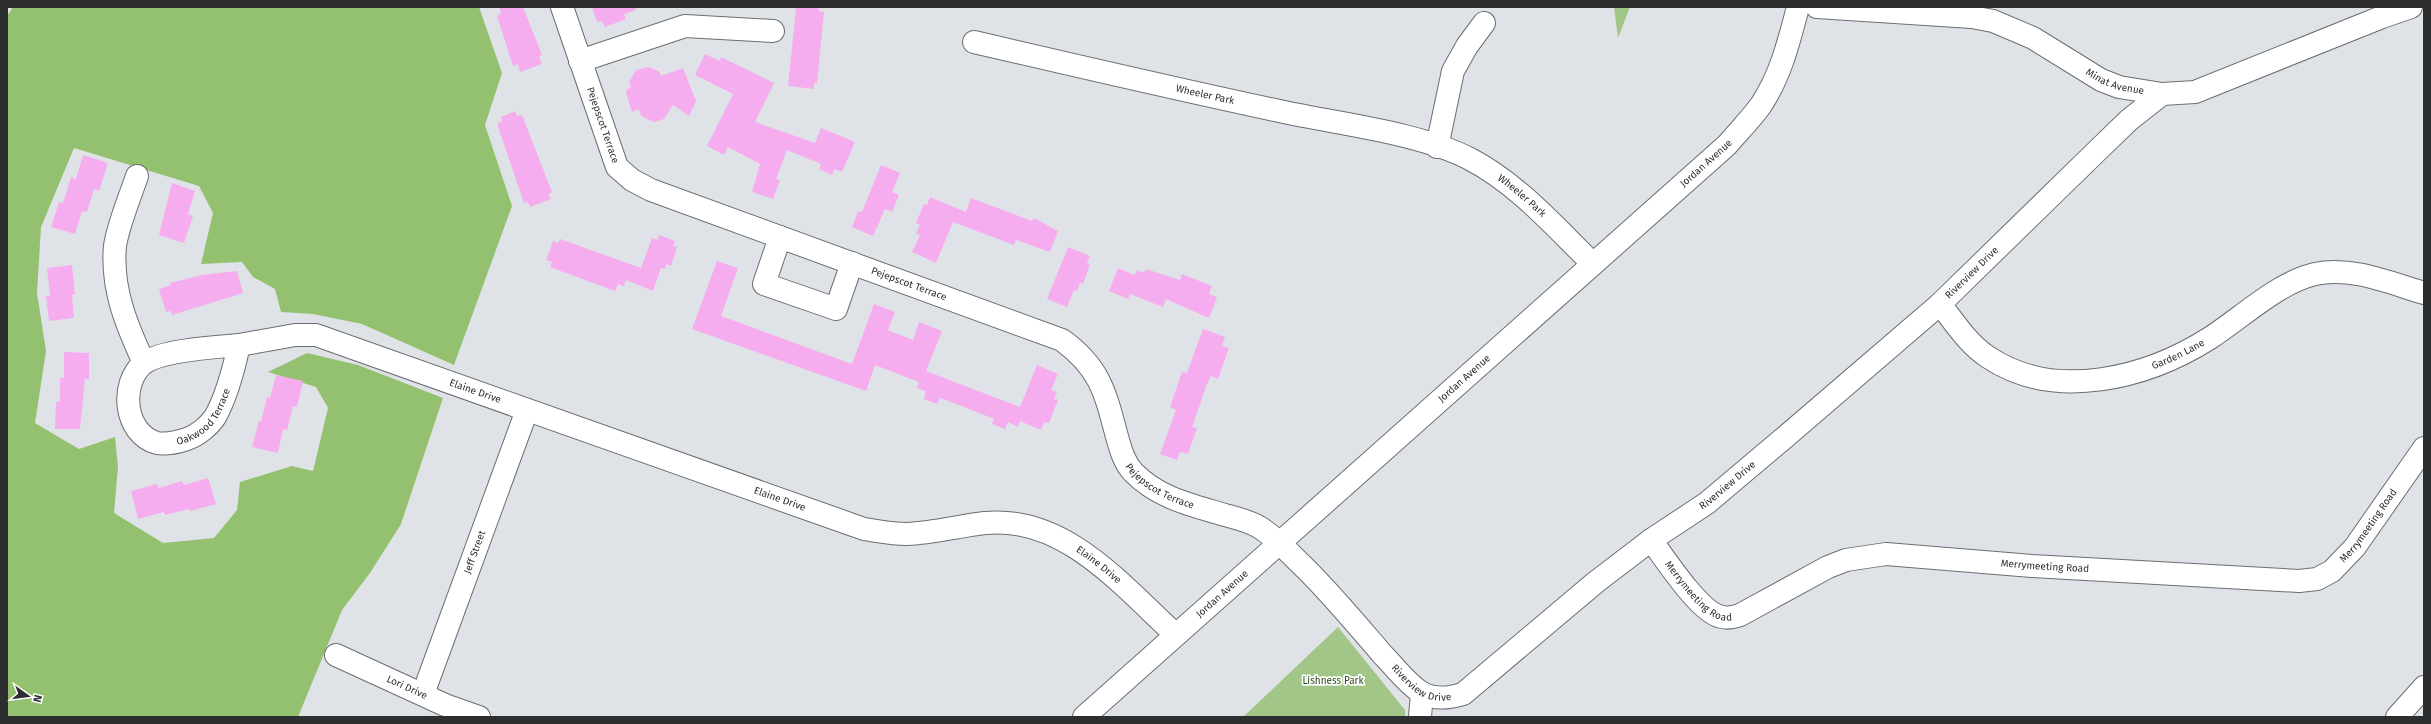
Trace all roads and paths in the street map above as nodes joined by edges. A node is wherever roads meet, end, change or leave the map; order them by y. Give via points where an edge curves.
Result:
1 (562, 7) edge
2 (1798, 7) edge
3 (1817, 7) edge
4 (2411, 7) edge
5 (2382, 12) edge
6 (1484, 23) dead end
7 (772, 31) dead end
8 (974, 42) dead end
9 (580, 60) junction
10 (2162, 94) junction
11 (1437, 147) junction
12 (137, 176) dead end
13 (780, 237) junction
14 (852, 263) junction
15 (1593, 264) junction
16 (2424, 293) edge
17 (1940, 304) junction
18 (239, 345) junction
19 (144, 363) junction
20 (527, 410) junction
21 (2424, 448) edge
22 (1651, 540) junction
23 (1281, 544) junction
24 (1176, 635) junction
25 (336, 655) dead end
26 (2424, 687) edge
27 (1422, 693) junction
28 (423, 694) junction
29 (478, 717) edge
30 (1084, 717) edge
31 (1420, 717) edge
32 (2397, 717) edge

1 - 9 main road, Pejepscot Terrace
2 - 15 main road, Jordan Avenue via 1783,63 1760,106 1727,145
3 - 10 main road, Minat Avenue via 1972,17 1993,21 2033,38 2101,80 2119,87
4 - 5 main road, Minat Avenue
5 - 10 main road, Minat Avenue via 2195,92
6 - 11 main road via 1453,71
7 - 9 main road via 685,26
8 - 11 main road, Wheeler Park via 1205,96 1369,129
9 - 13 main road, Pejepscot Terrace via 617,167 632,180 651,190
10 - 17 main road, Riverview Drive via 2129,120
11 - 15 main road, Wheeler Park via 1469,158 1504,181 1534,206
12 - 19 main road via 116,246 115,284 124,318
13 - 14 main road, Pejepscot Terrace
13 - 14 main road via 764,284 836,309
14 - 23 main road, Pejepscot Terrace via 1062,340 1078,352 1099,378 1122,454 1132,470 1145,483 1184,503 1259,527
15 - 23 main road, Jordan Avenue
16 - 17 main road, Garden Lane via 2355,274 2315,274 2282,288 2211,337 2164,362 2128,375 2088,381 2046,379 2005,368 1972,344
17 - 22 main road, Riverview Drive via 1707,504
18 - 19 main road via 158,356
18 - 19 main road, Oakwood Terrace via 236,360 214,417 205,428 192,437 176,443 157,443 141,433 131,418 129,388 134,374
18 - 20 main road, Elaine Drive via 295,335 316,335
20 - 24 main road, Elaine Drive via 864,529 906,534 1006,523 1026,524 1064,540 1096,562
20 - 28 main road, Jeff Street
21 - 22 main road, Merrymeeting Road via 2355,547 2332,571 2317,579 2299,581 2032,566 1886,554 1846,560 1828,567 1740,615 1728,618 1715,615 1700,603
22 - 27 main road, Riverview Drive via 1596,582 1463,694 1450,698
23 - 24 main road, Jordan Avenue
23 - 27 main road, Riverview Drive via 1399,672
24 - 30 main road, Jordan Avenue
25 - 28 main road, Lori Drive
26 - 32 main road
27 - 31 main road
28 - 29 main road, Lori Drive

